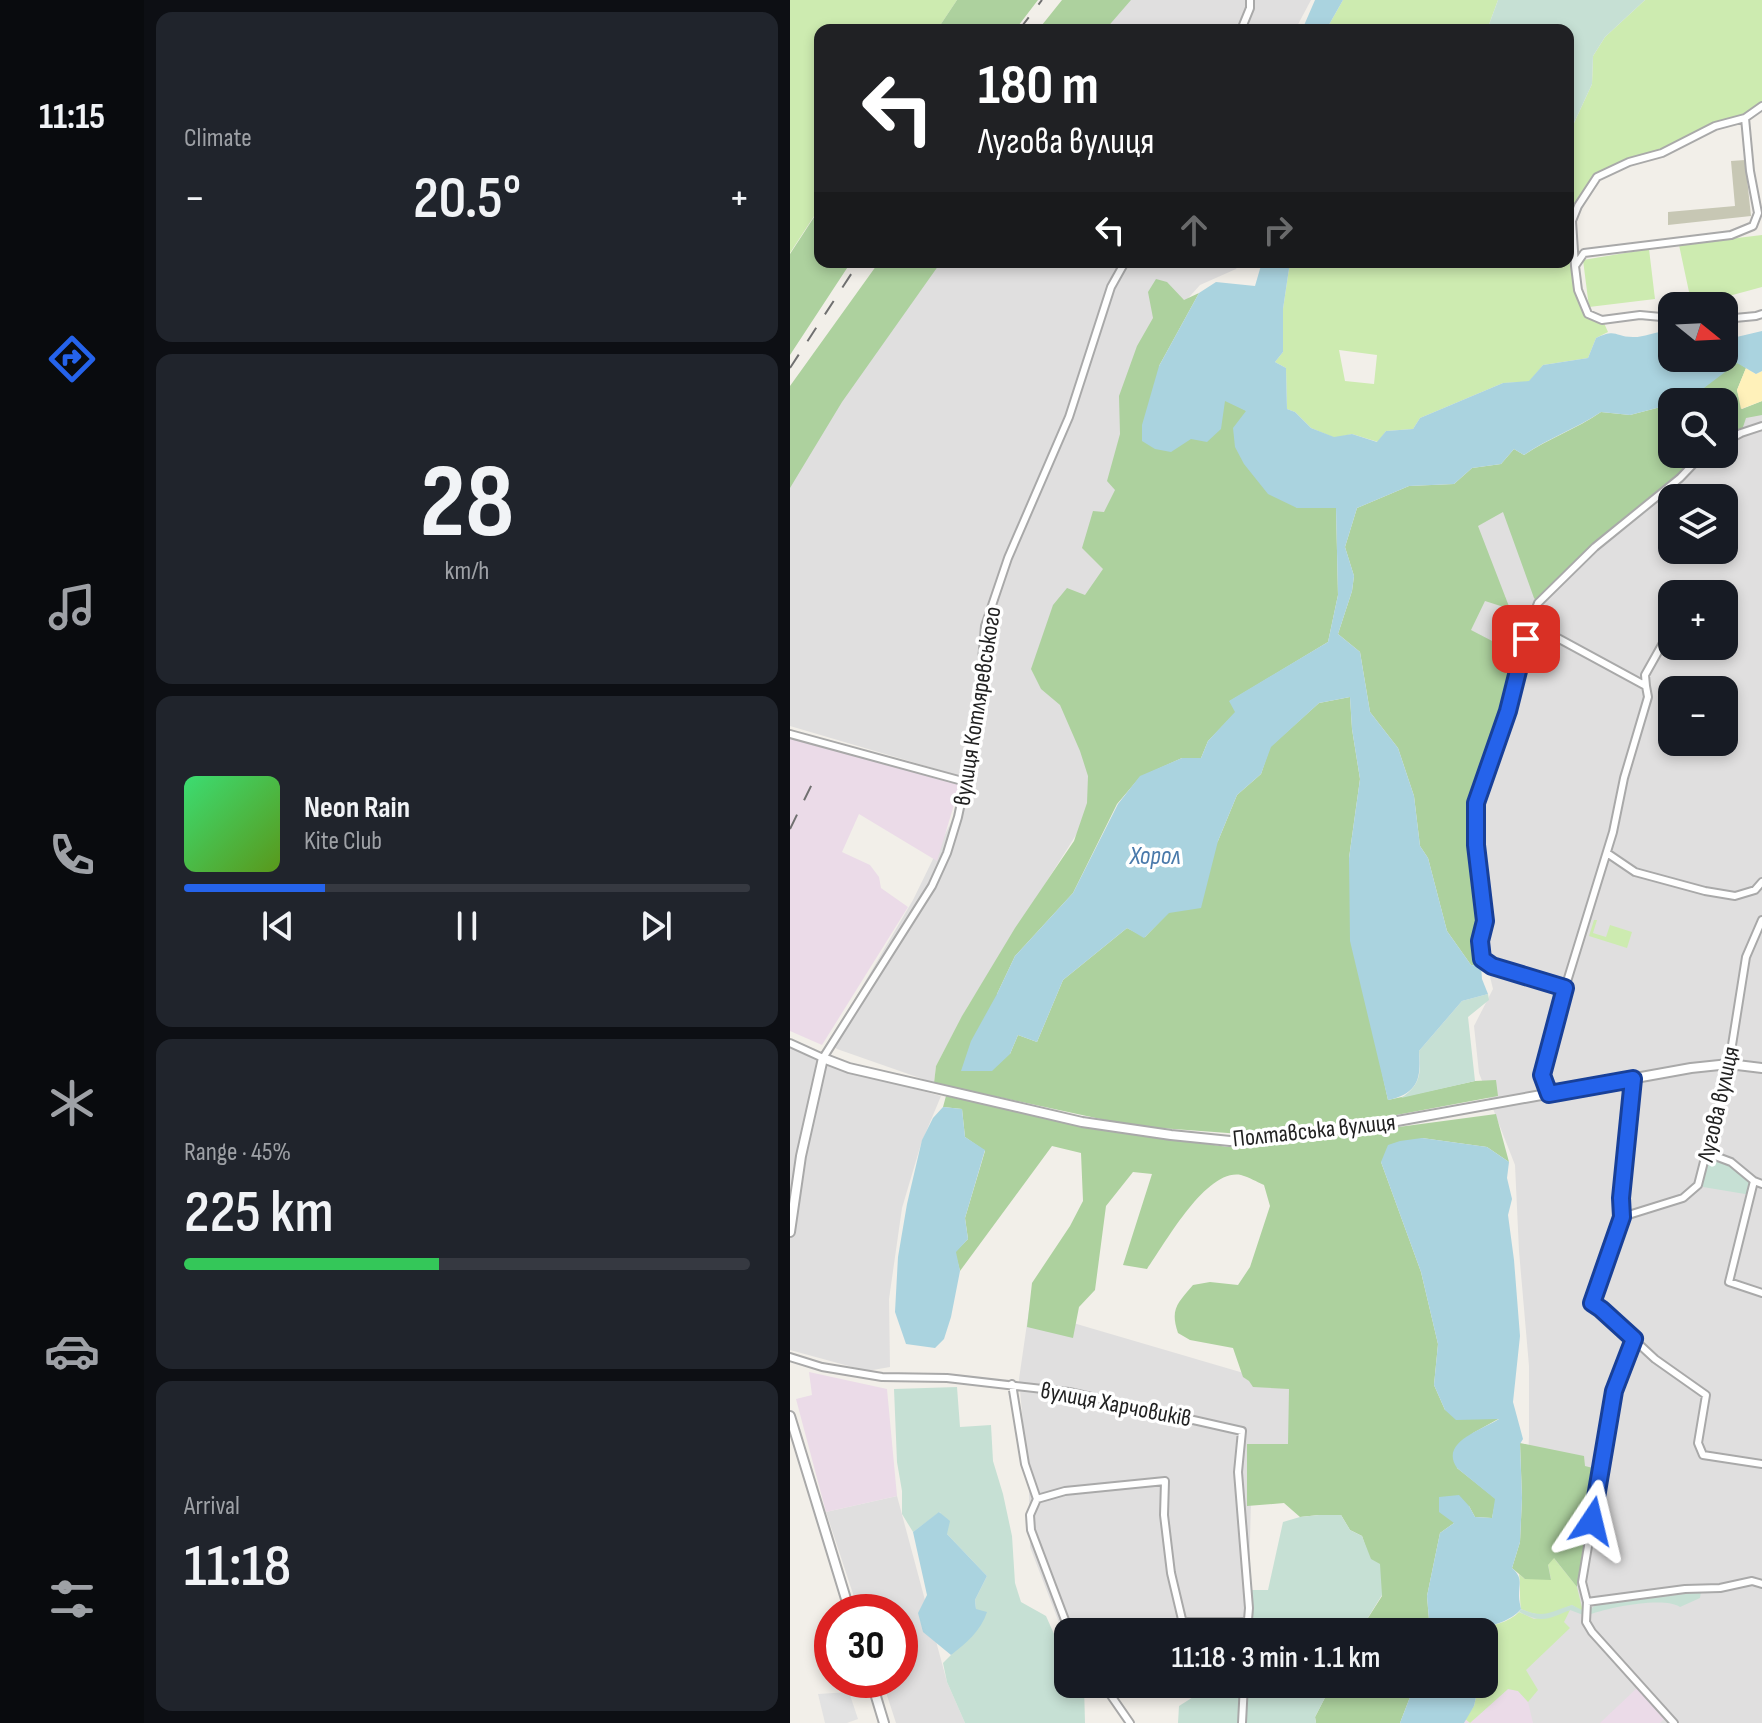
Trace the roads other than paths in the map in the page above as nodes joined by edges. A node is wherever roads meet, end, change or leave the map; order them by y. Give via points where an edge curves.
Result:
1 (1250, 0) edge
2 (1243, 24) edge
3 (1762, 106) edge
4 (1745, 118) junction
5 (1760, 214) edge
6 (1574, 216) edge
7 (1574, 251) edge
8 (1575, 266) junction
9 (1122, 268) edge
10 (1762, 314) edge
11 (1658, 317) edge
12 (1738, 318) edge
13 (1762, 426) edge
14 (1738, 435) edge
15 (1690, 468) edge
16 (1530, 623) junction
17 (1658, 652) edge
18 (1646, 686) junction
19 (790, 734) edge
20 (966, 782) junction
21 (1607, 853) junction
22 (1762, 882) edge
23 (1762, 920) edge
24 (1565, 988) junction
25 (790, 1043) edge
26 (823, 1058) junction
27 (1729, 1064) junction
28 (1762, 1068) edge
29 (1633, 1079) junction
30 (1549, 1094) junction
31 (1707, 1153) junction
32 (1758, 1183) edge
33 (1622, 1217) junction
34 (790, 1232) edge
35 (1762, 1293) edge
36 (1634, 1339) junction
37 (790, 1357) edge
38 (1012, 1384) junction
39 (790, 1416) edge
40 (1762, 1464) edge
41 (1037, 1499) junction
42 (1762, 1584) edge
43 (844, 1594) edge
44 (1587, 1602) junction
45 (1064, 1618) edge
46 (1182, 1618) edge
47 (1248, 1618) edge
48 (876, 1698) edge
49 (1113, 1698) edge
50 (1243, 1698) edge
51 (884, 1723) edge
52 (1130, 1723) edge
53 (1242, 1723) edge
54 (1674, 1723) edge

1 - 2 street
3 - 4 street
4 - 5 street
4 - 6 street via 1597,177
5 - 8 street via 1753,226 1731,235 1584,253
7 - 8 street
8 - 11 street via 1588,314 1602,320
9 - 20 street, вулиця Котляревського via 985,626
10 - 12 street
13 - 14 street
15 - 16 street via 1595,547 1538,603
16 - 18 street
16 - 24 street via 1508,711 1476,803 1485,921 1480,941 1482,959 1492,966
17 - 18 street via 1645,675
18 - 21 street via 1648,697
19 - 20 street
20 - 26 street, вулиця Котляревського via 947,853 932,886
21 - 22 street via 1635,872 1705,891 1735,896
21 - 24 street
23 - 27 street, Лугова вулиця via 1746,957
24 - 30 street via 1542,1075
25 - 26 street
26 - 30 street, Полтавська вулиця via 1082,1122 1230,1141 1364,1127
26 - 34 street, вулиця Котляревського
27 - 28 street, Полтавська вулиця
27 - 29 street, Полтавська вулиця
27 - 31 street, Лугова вулиця
29 - 30 street, Полтавська вулиця
29 - 33 street
31 - 32 street via 1731,1162
31 - 33 street, Лугова вулиця via 1698,1185 1683,1198
32 - 35 street via 1729,1282
33 - 36 street via 1592,1303
36 - 40 street via 1706,1395 1698,1443 1703,1455
36 - 44 street via 1614,1391 1582,1582
37 - 38 street, вулиця Харчовиків via 882,1377
38 - 41 street via 1025,1464
38 - 47 street, вулиця Харчовиків via 1242,1431 1238,1472
39 - 43 street
41 - 45 street via 1031,1530
41 - 46 street via 1065,1491 1165,1481 1171,1573
42 - 44 street via 1752,1581
44 - 54 street via 1586,1622 1592,1632
48 - 51 street
49 - 52 street
50 - 53 street

